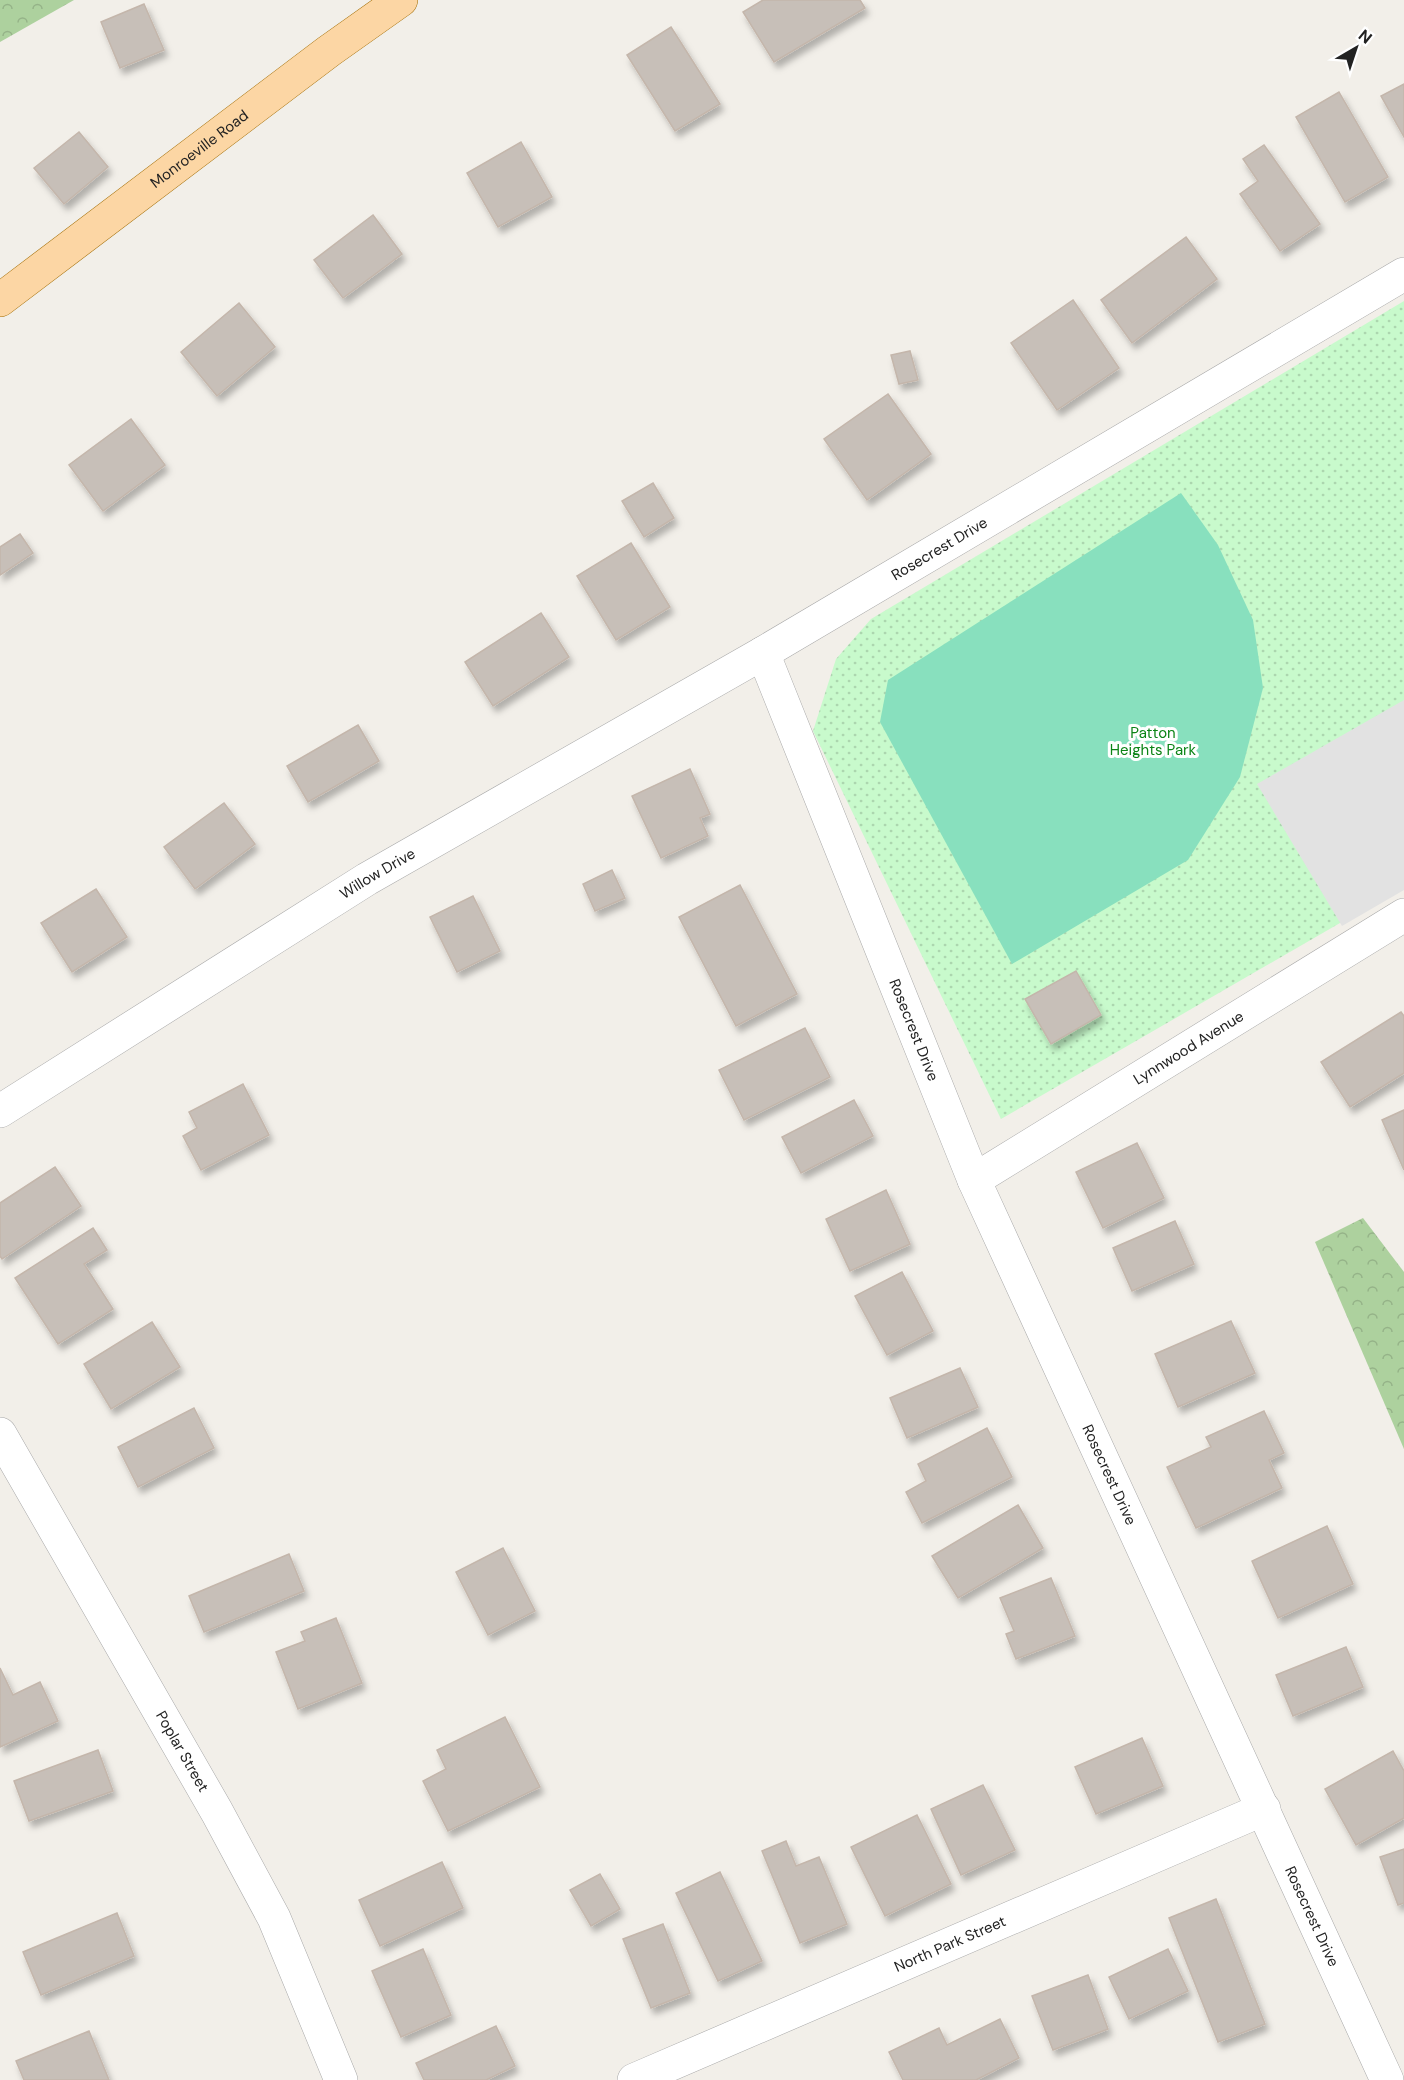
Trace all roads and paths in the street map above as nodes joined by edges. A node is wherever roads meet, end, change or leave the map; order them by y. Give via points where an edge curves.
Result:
1 (401, 0) edge
2 (1404, 274) edge
3 (0, 300) edge
4 (763, 653) junction
5 (1404, 915) edge
6 (0, 1111) edge
7 (974, 1180) junction
8 (0, 1434) edge
9 (1264, 1809) junction
10 (341, 2080) edge
11 (634, 2080) edge
12 (1387, 2080) edge

1 - 3 main road, Monroeville Road
2 - 4 street, Rosecrest Drive
4 - 6 street, Willow Drive via 367,879
4 - 7 street, Rosecrest Drive
5 - 7 street, Lynnwood Avenue
7 - 9 street, Rosecrest Drive
8 - 10 street, Poplar Street via 269,1908
9 - 11 street, North Park Street
9 - 12 street, Rosecrest Drive

